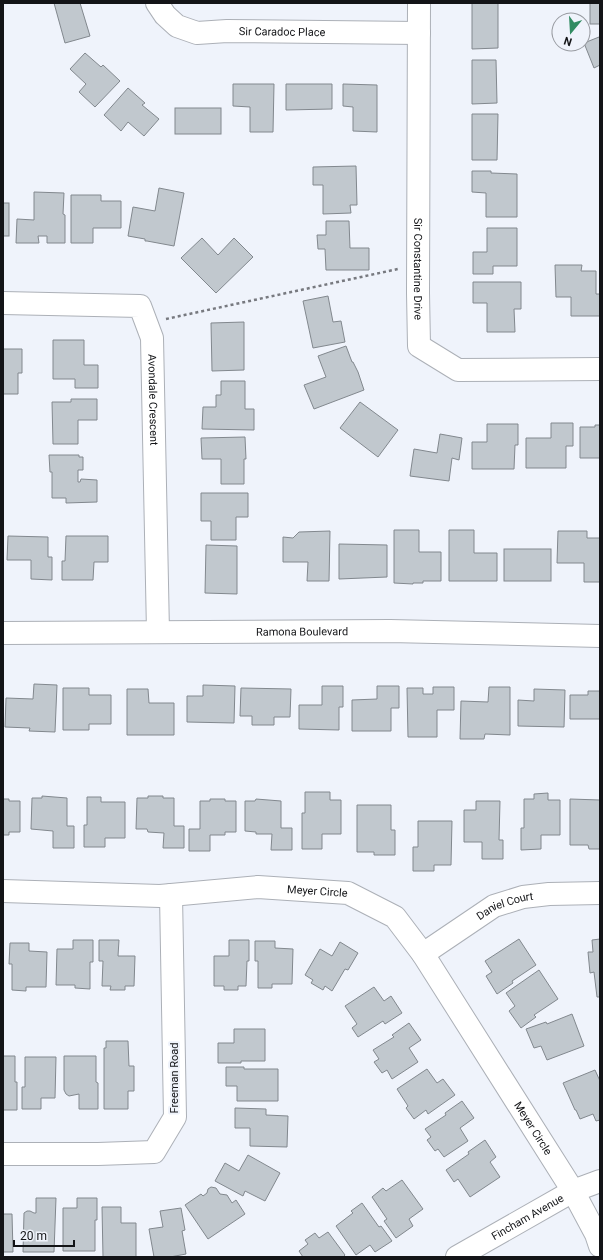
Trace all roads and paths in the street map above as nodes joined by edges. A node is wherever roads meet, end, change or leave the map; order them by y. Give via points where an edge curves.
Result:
1 (157, 3) edge
2 (419, 3) edge
3 (419, 33) junction
4 (418, 264) junction
5 (3, 303) edge
6 (147, 323) junction
7 (600, 369) edge
8 (158, 632) junction
9 (3, 633) edge
10 (600, 636) edge
11 (3, 891) edge
12 (600, 894) edge
13 (171, 895) junction
14 (423, 954) junction
15 (3, 1154) edge
16 (600, 1181) edge
17 (573, 1191) junction
18 (600, 1246) edge
19 (456, 1257) edge

1 - 3 street, Sir Caradoc Place via 177,26 197,33 227,30
2 - 3 street, Sir Constantine Drive
3 - 4 street, Sir Constantine Drive
4 - 6 path
4 - 7 street, Sir Constantine Drive via 419,346 458,370
5 - 6 street, Avondale Crescent via 140,306
6 - 8 street, Avondale Crescent via 152,338
8 - 9 street, Ramona Boulevard
8 - 10 street, Ramona Boulevard via 390,631
11 - 13 street, Meyer Circle
12 - 14 street, Daniel Court via 522,897 494,906
13 - 14 street, Meyer Circle via 258,887 348,893 395,917
13 - 15 street, Freeman Road via 175,1117 154,1152
14 - 17 street, Meyer Circle
16 - 17 street, Fincham Avenue
17 - 18 street, Meyer Circle
17 - 19 street, Fincham Avenue

